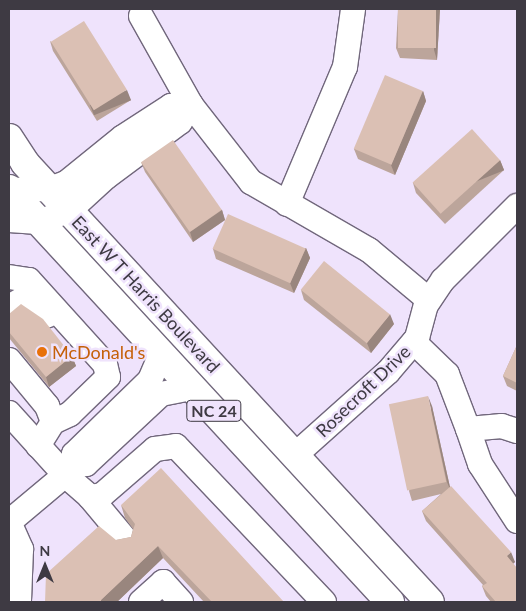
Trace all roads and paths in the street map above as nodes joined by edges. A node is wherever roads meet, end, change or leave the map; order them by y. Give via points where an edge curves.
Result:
1 (353, 9) edge
2 (141, 16) dead end
3 (191, 105) junction
4 (9, 138) edge
5 (50, 189) junction
6 (9, 190) edge
7 (287, 204) junction
8 (517, 206) edge
9 (69, 211) junction
10 (9, 220) edge
11 (38, 222) junction
12 (9, 277) edge
13 (429, 300) junction
14 (9, 307) edge
15 (79, 338) junction
16 (414, 342) junction
17 (9, 348) edge
18 (161, 354) junction
19 (9, 360) edge
20 (191, 388) junction
21 (9, 413) edge
22 (50, 414) junction
23 (468, 429) junction
24 (517, 431) edge
25 (38, 446) junction
26 (294, 456) junction
27 (69, 470) junction
28 (90, 497) junction
29 (517, 521) edge
30 (9, 522) edge
31 (126, 540) edge
32 (19, 602) edge
33 (141, 602) edge
34 (181, 602) edge
35 (324, 602) edge
36 (390, 602) edge
37 (430, 602) edge

1 - 7 street via 345,67
2 - 3 street
3 - 5 street via 171,106 123,137 66,183
3 - 7 street via 251,182
3 - 9 street via 180,122 106,177
4 - 5 main road, East W T Harris Boulevard / NC 24 via 25,163
5 - 6 street
5 - 9 main road, East W T Harris Boulevard / NC 24
6 - 11 main road, East W T Harris Boulevard / NC 24
7 - 13 street via 369,250
8 - 13 street, Rosecroft Drive via 444,280
9 - 11 street
9 - 26 main road, East W T Harris Boulevard / NC 24
10 - 11 street
11 - 18 main road, East W T Harris Boulevard / NC 24
12 - 15 street via 29,280
13 - 16 street, Rosecroft Drive
14 - 15 street via 26,297 52,321
15 - 22 street via 105,364 108,378 70,414
16 - 23 street via 447,374
16 - 26 street, Rosecroft Drive via 388,372
17 - 22 street via 43,390
18 - 20 main road, East W T Harris Boulevard / NC 24
18 - 27 street via 150,380 74,454
19 - 22 street
20 - 27 street via 161,394 86,464
20 - 36 main road, East W T Harris Boulevard / NC 24
21 - 25 street
22 - 25 street
23 - 24 street via 502,426
23 - 29 street via 480,464
25 - 27 street
26 - 37 main road, East W T Harris Boulevard / NC 24
27 - 28 street
27 - 30 street
28 - 31 street
28 - 35 street via 102,495 155,449 176,446
30 - 32 street via 21,549
33 - 34 street via 157,576

